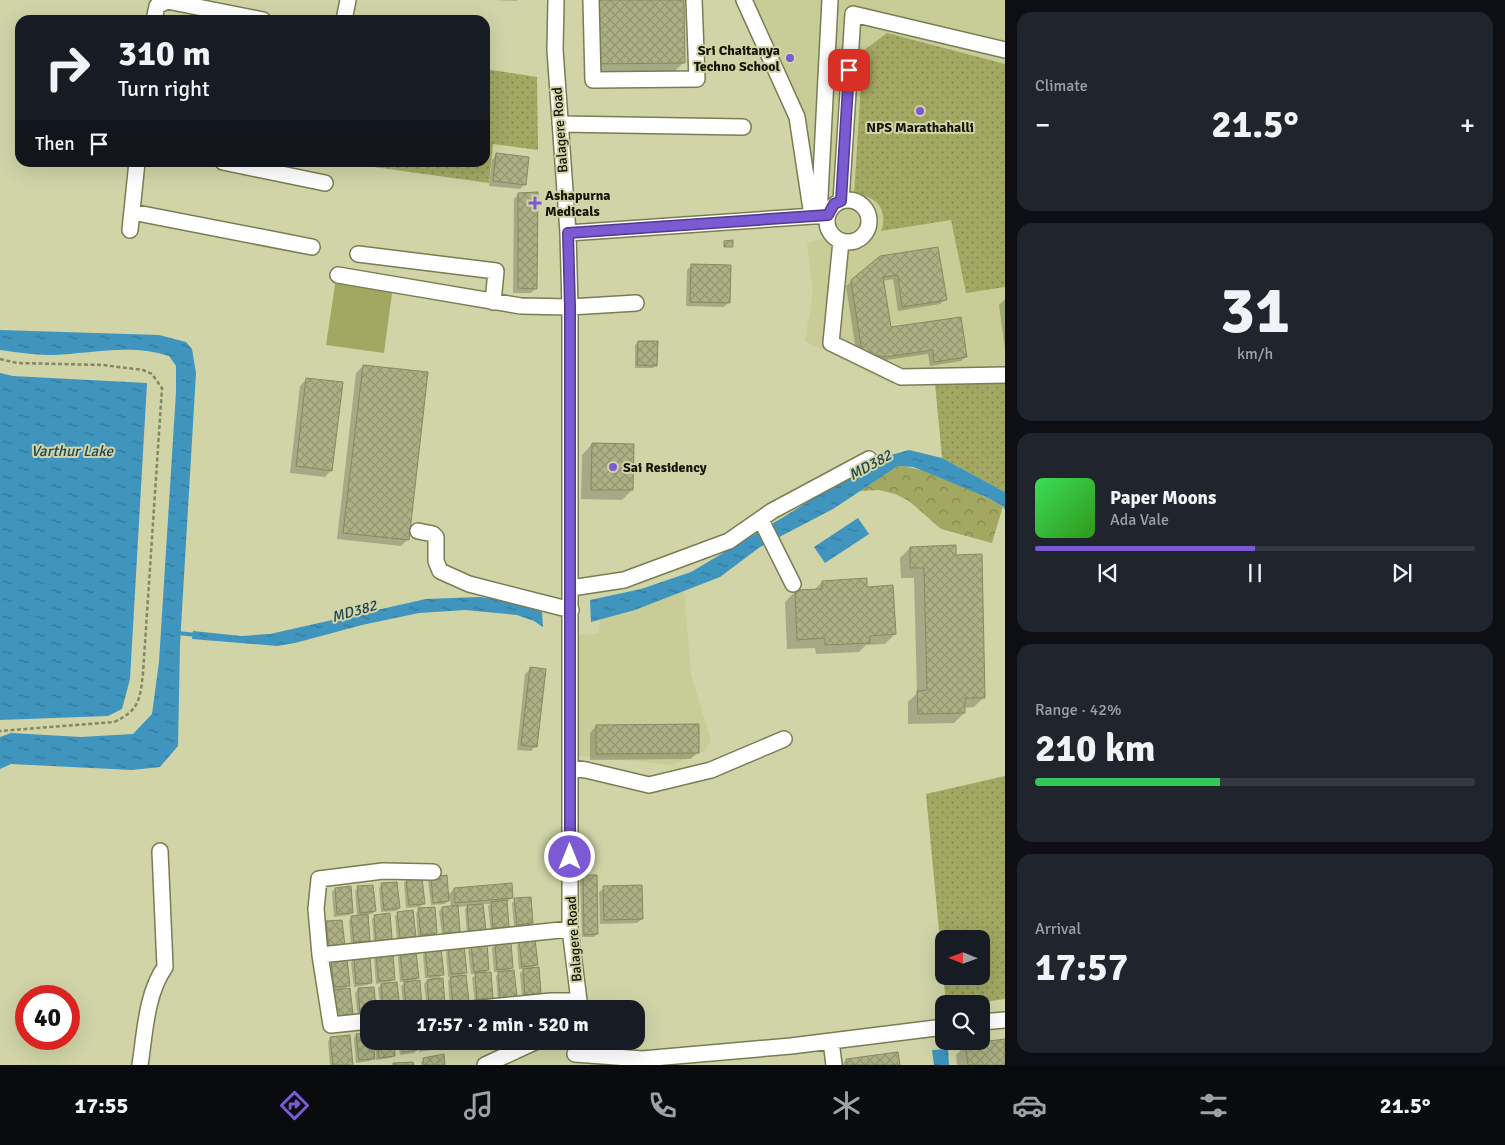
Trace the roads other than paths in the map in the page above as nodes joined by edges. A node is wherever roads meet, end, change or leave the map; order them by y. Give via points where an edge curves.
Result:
1 (348, 0) edge
2 (556, 0) edge
3 (591, 0) edge
4 (694, 0) edge
5 (744, 0) edge
6 (830, 0) edge
7 (155, 15) edge
8 (238, 15) edge
9 (345, 15) edge
10 (1005, 50) edge
11 (560, 124) junction
12 (743, 127) dead end
13 (136, 167) edge
14 (247, 167) edge
15 (325, 183) dead end
16 (841, 201) junction
17 (132, 212) junction
18 (815, 216) junction
19 (130, 230) dead end
20 (568, 233) junction
21 (841, 241) junction
22 (312, 247) dead end
23 (358, 254) dead end
24 (338, 275) dead end
25 (493, 302) junction
26 (636, 303) dead end
27 (570, 307) junction
28 (1005, 375) edge
29 (869, 459) dead end
30 (762, 523) junction
31 (418, 531) dead end
32 (793, 584) dead end
33 (571, 588) junction
34 (571, 610) junction
35 (784, 739) dead end
36 (570, 768) junction
37 (160, 851) dead end
38 (433, 872) dead end
39 (570, 929) junction
40 (320, 955) junction
41 (578, 1000) edge
42 (1005, 1020) edge
43 (360, 1021) edge
44 (990, 1021) edge
45 (935, 1028) edge
46 (831, 1040) junction
47 (518, 1050) edge
48 (574, 1053) edge
49 (140, 1065) edge
50 (485, 1065) edge
51 (834, 1065) edge

1 - 9 street
2 - 11 street, Balagere Road via 555,50
3 - 4 street via 592,80 697,79
5 - 18 street via 797,117
6 - 18 street
7 - 8 street via 157,6 167,1
10 - 16 street via 852,14
11 - 12 street
11 - 20 street, Balagere Road
13 - 17 street
14 - 15 street
16 - 18 street
16 - 21 street via 848,199 862,204 869,217 866,231 856,240
17 - 19 street
17 - 22 street
18 - 20 street
18 - 21 street via 827,224 834,237
20 - 27 street, Balagere Road
21 - 28 street via 831,343 901,377
23 - 25 street via 496,271
24 - 25 street
25 - 27 street
26 - 27 street
27 - 33 street, Balagere Road
29 - 30 street via 772,511
30 - 32 street
30 - 33 street via 729,541 624,580
31 - 34 street via 436,536 436,562 440,571 469,584
33 - 34 street, Balagere Road
34 - 36 street, Balagere Road
35 - 36 street via 711,770 649,785
36 - 39 street, Balagere Road
37 - 49 street via 166,967 158,977 148,1011
38 - 40 street via 383,871 319,878 316,909
39 - 40 street
39 - 41 street, Balagere Road
40 - 43 street via 331,1025
42 - 44 street
45 - 46 street
46 - 48 street via 642,1059
46 - 51 street
47 - 50 street

